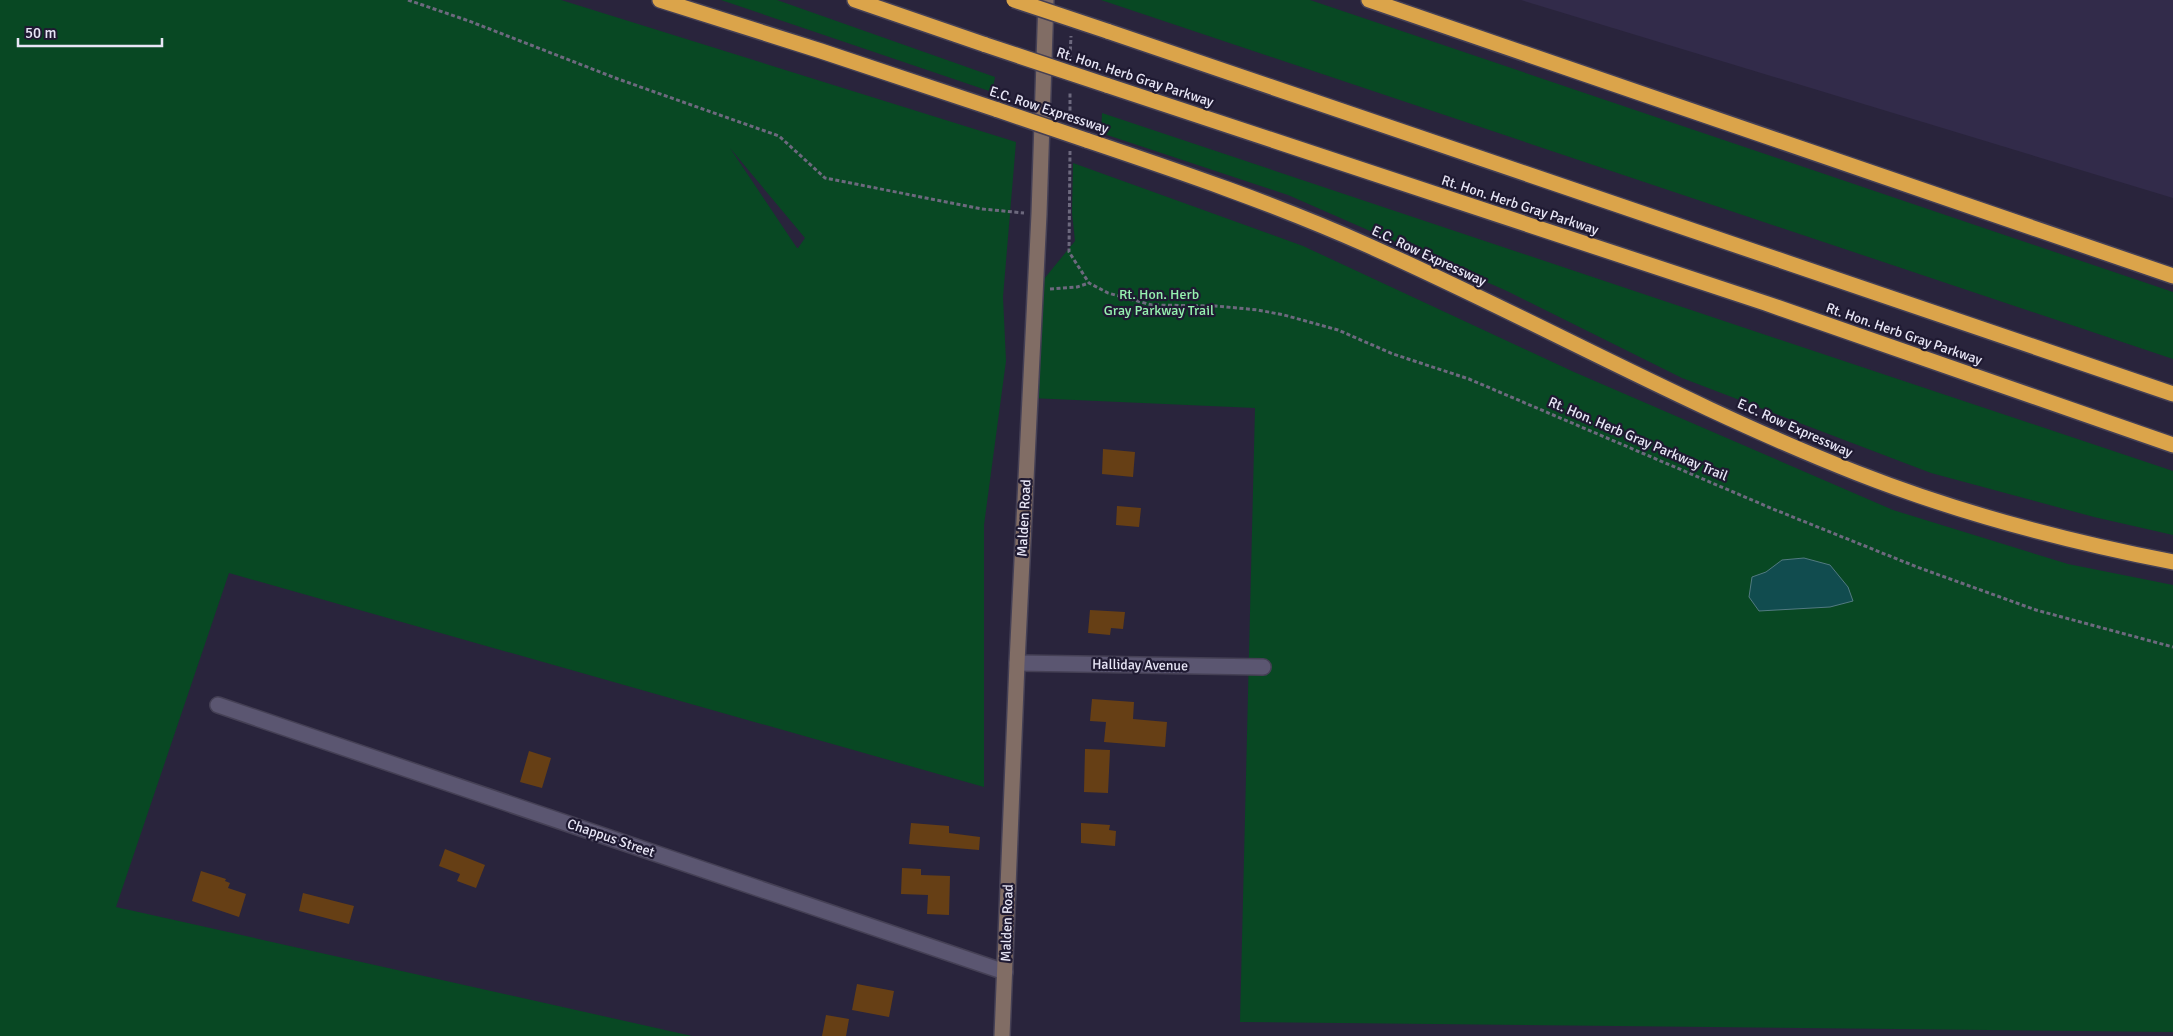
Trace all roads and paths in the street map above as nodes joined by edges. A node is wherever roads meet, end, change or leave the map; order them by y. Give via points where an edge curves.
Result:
1 (408, 0) edge
2 (660, 0) edge
3 (855, 0) edge
4 (1014, 0) edge
5 (1046, 0) edge
6 (1369, 0) edge
7 (1039, 214) junction
8 (2173, 276) edge
9 (1035, 290) junction
10 (2173, 394) edge
11 (2173, 445) edge
12 (2173, 562) edge
13 (2173, 647) edge
14 (1017, 664) junction
15 (1263, 667) dead end
16 (218, 704) dead end
17 (1005, 972) junction
18 (1002, 1036) edge

1 - 7 path via 618,80 779,136 826,178 982,209
2 - 12 highway, E.C. Row Expressway, bridge via 822,50 1206,180 1287,211 1367,245 1723,414 1857,472 1943,504 2115,551
3 - 11 highway, Rt. Hon. Herb Gray Parkway, bridge via 1765,303
4 - 10 highway, bridge
5 - 7 main road, Malden Road
6 - 8 highway
7 - 9 main road, Malden Road
9 - 13 path, Rt. Hon. Herb Gray Parkway Trail via 1077,287 1089,282 1108,293 1140,303 1239,307 1338,330 1394,354 1469,379 1917,567 2036,610
9 - 14 main road, Malden Road
14 - 15 street, Halliday Avenue
14 - 17 main road, Malden Road
16 - 17 street, Chappus Street
17 - 18 main road, Malden Road

